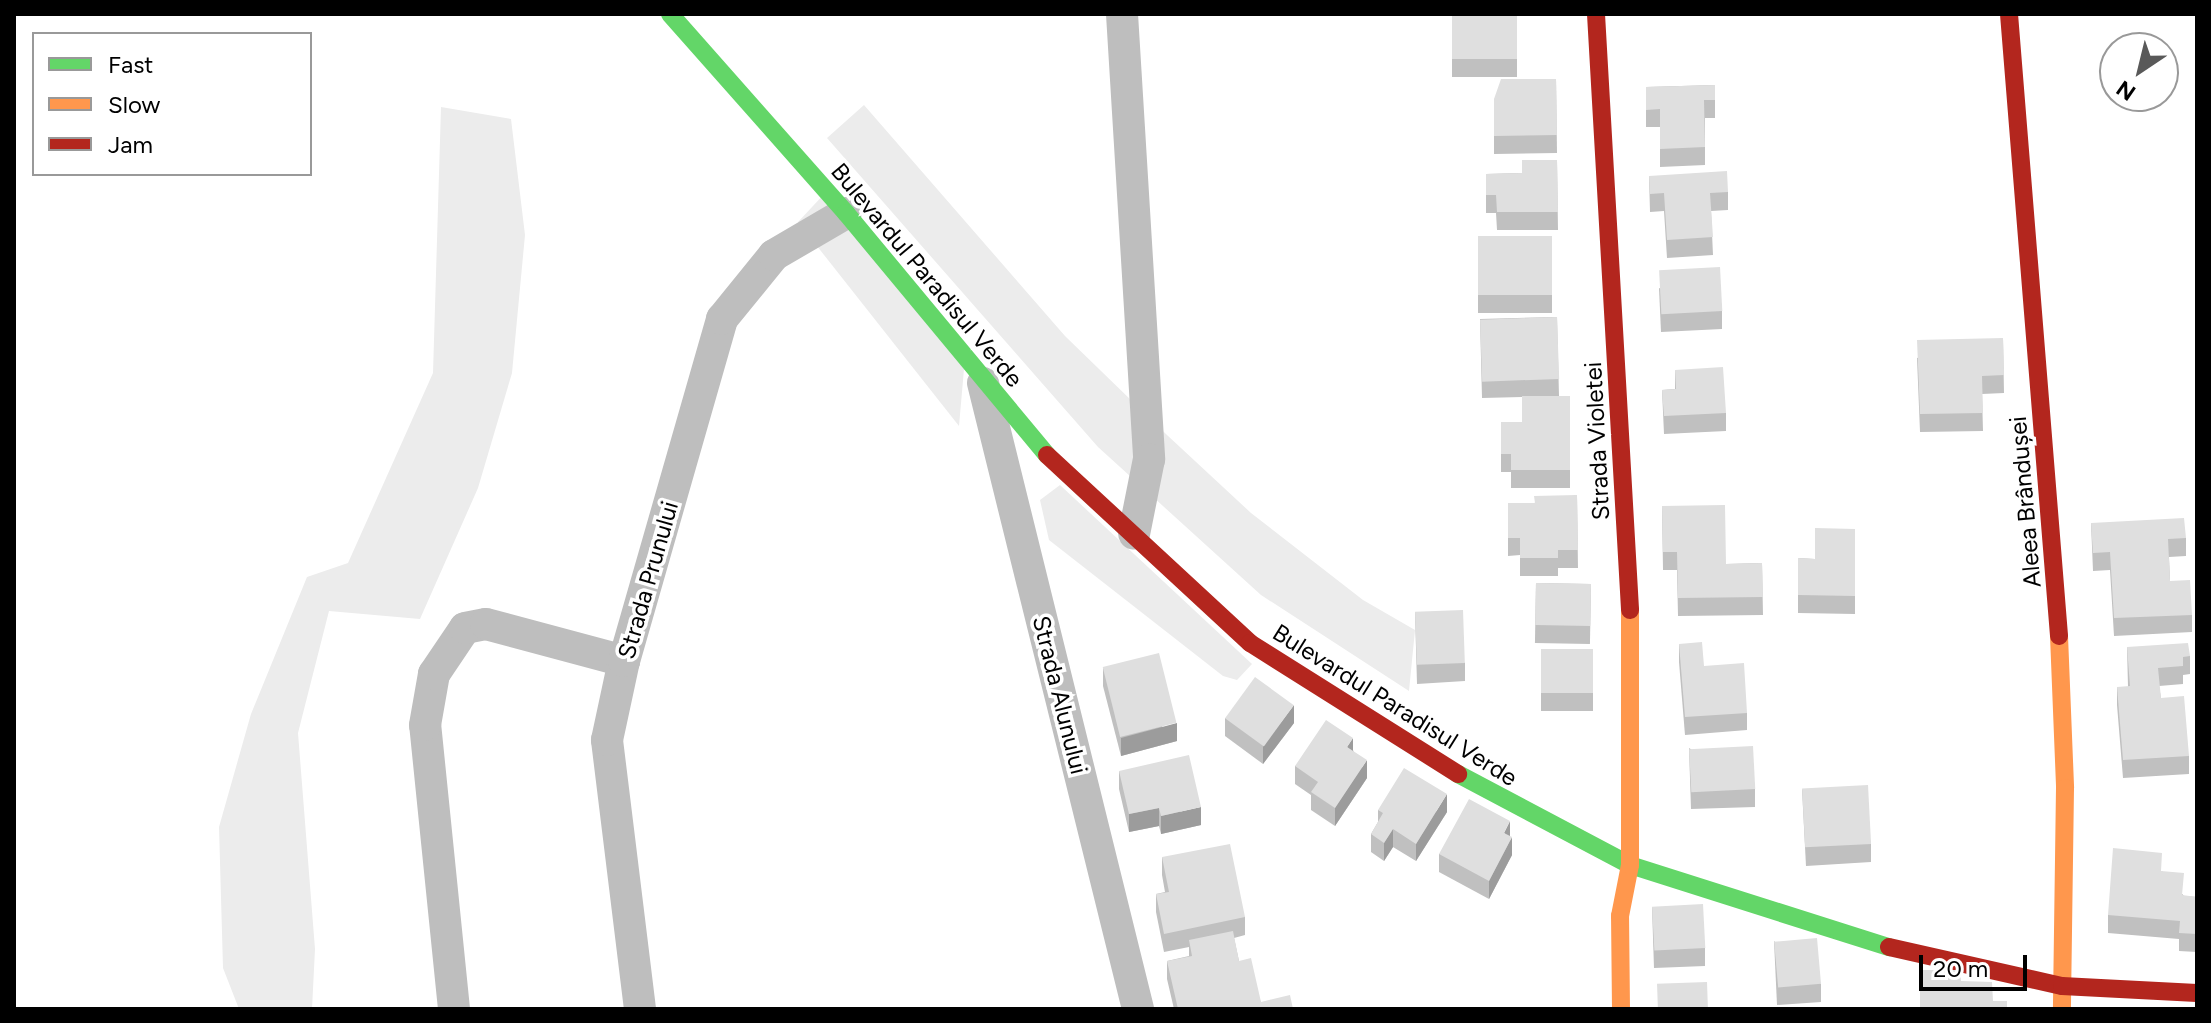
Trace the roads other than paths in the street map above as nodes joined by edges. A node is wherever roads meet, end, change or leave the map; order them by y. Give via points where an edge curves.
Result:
1 (670, 14) edge
2 (1122, 14) edge
3 (1596, 14) edge
4 (2009, 14) edge
5 (846, 213) junction
6 (982, 381) junction
7 (1134, 534) junction
8 (624, 661) junction
9 (1630, 865) junction
10 (2062, 986) junction
11 (2197, 993) edge
12 (454, 1009) edge
13 (640, 1009) edge
14 (1138, 1009) edge
15 (1621, 1009) edge
16 (2062, 1009) edge

1 - 5 street, Bulevardul Paradisul Verde
2 - 7 street via 1149,459
3 - 9 street, Strada Violetei via 1630,600
4 - 10 street, Aleea Brândușei via 2059,625 2065,788
5 - 6 street, Bulevardul Paradisul Verde
5 - 8 street, Strada Prunului via 774,255 722,319
6 - 7 street, Bulevardul Paradisul Verde via 1059,469
6 - 14 street, Strada Alunului
7 - 9 street, Bulevardul Paradisul Verde via 1250,643 1465,778
8 - 12 street via 486,624 465,628 434,674 425,725
8 - 13 street, Strada Prunului via 607,740
9 - 10 street, Bulevardul Paradisul Verde via 1937,961
9 - 15 street, Strada Violetei via 1620,916
10 - 11 street, Bulevardul Paradisul Verde
10 - 16 street, Aleea Brândușei

